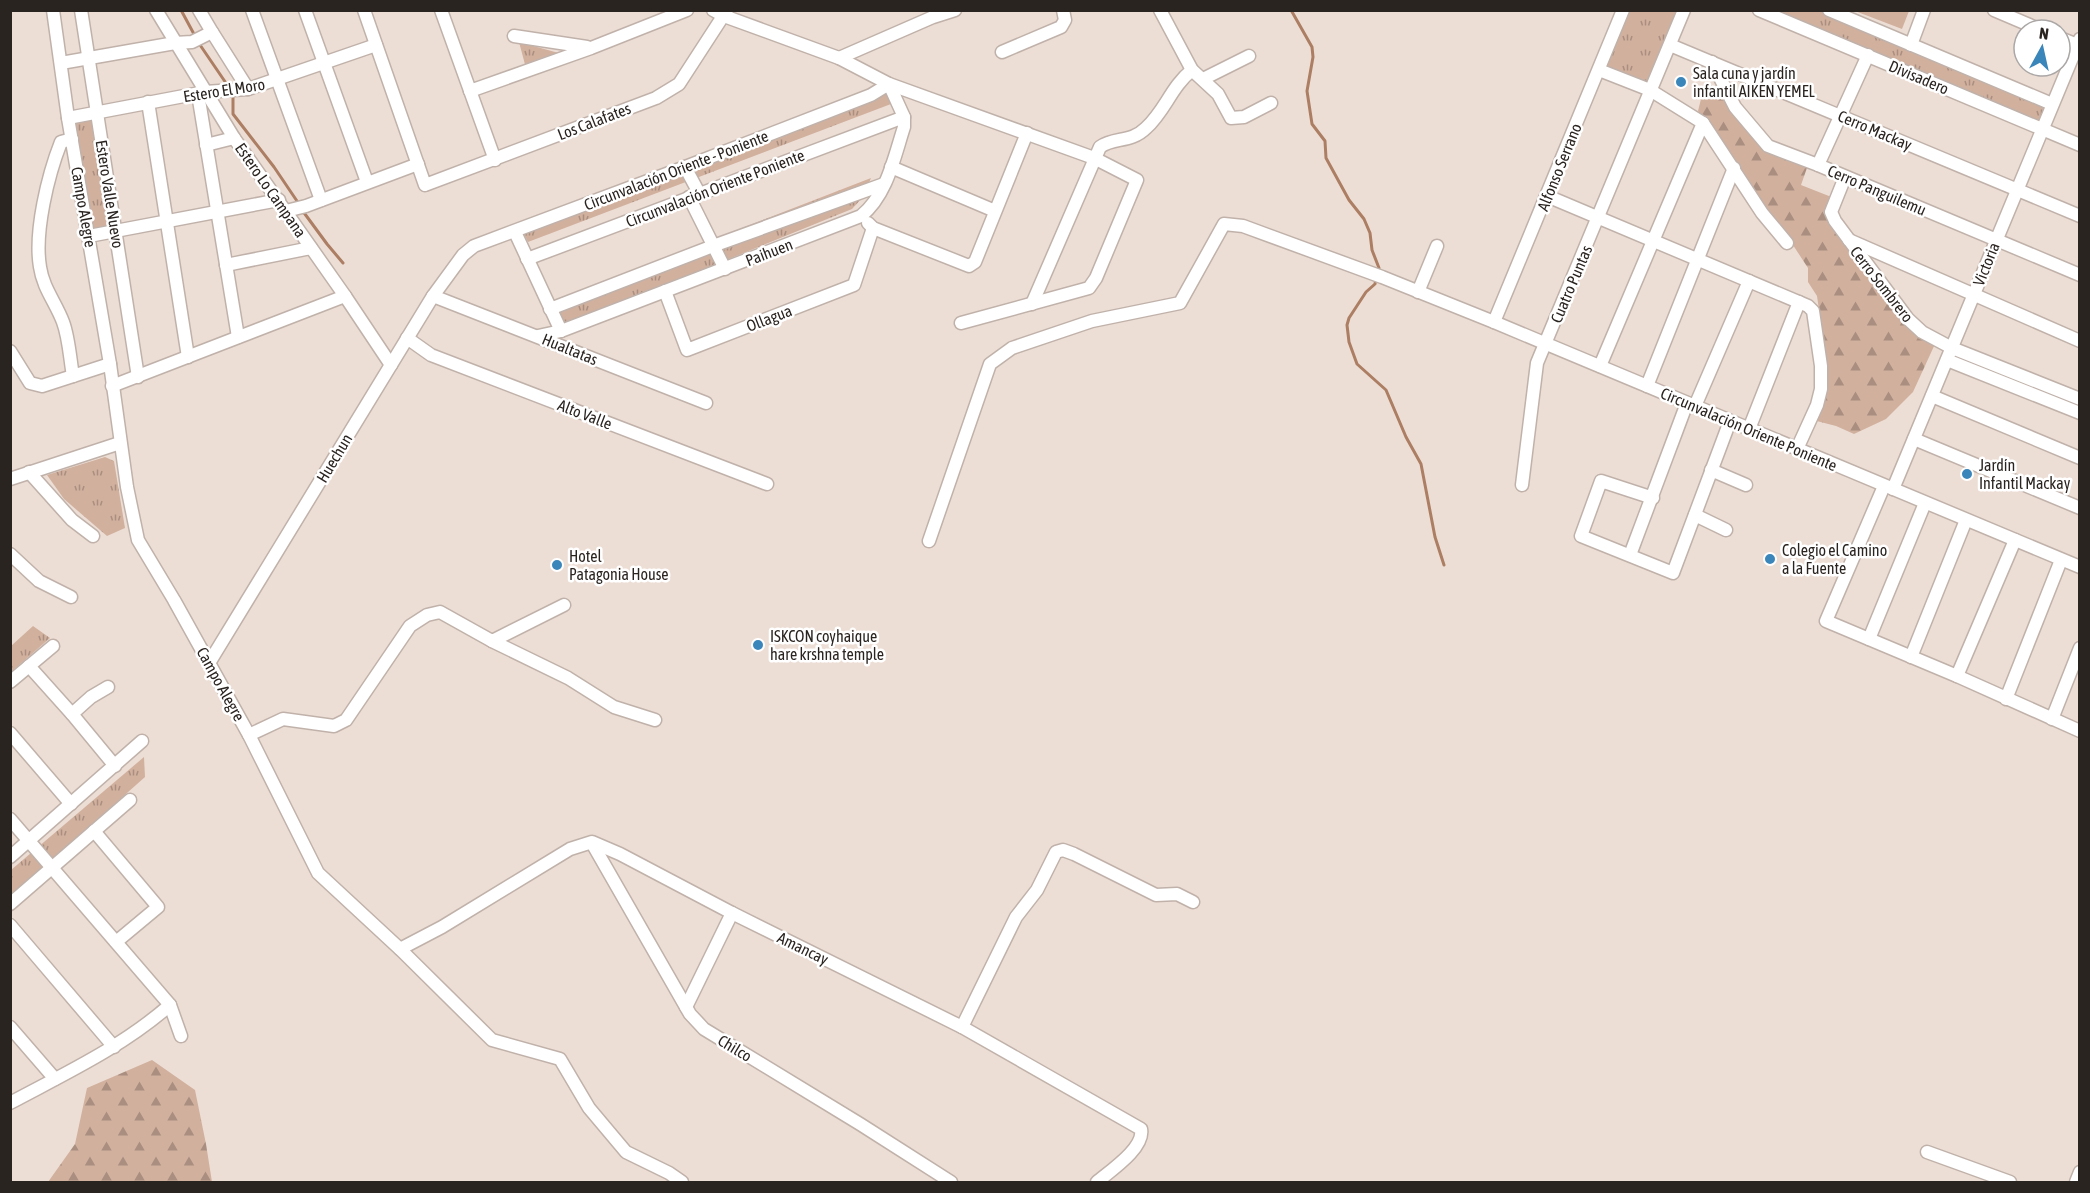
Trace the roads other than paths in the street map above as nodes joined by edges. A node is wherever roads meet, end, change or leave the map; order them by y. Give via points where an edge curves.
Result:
1 (67, 10) edge
2 (81, 10) edge
3 (156, 10) edge
4 (199, 10) edge
5 (252, 10) edge
6 (305, 10) edge
7 (363, 10) edge
8 (441, 10) edge
9 (687, 10) edge
10 (955, 10) edge
11 (1062, 10) edge
12 (1160, 10) edge
13 (1623, 10) edge
14 (1684, 10) edge
15 (1758, 10) edge
16 (1924, 10) edge
17 (1994, 10) edge
18 (1831, 11) edge
19 (54, 12) edge
20 (721, 12) edge
21 (927, 14) edge
22 (2013, 18) edge
23 (514, 36) dead end
24 (202, 37) junction
25 (175, 43) junction
26 (2079, 43) edge
27 (376, 45) junction
28 (1670, 45) junction
29 (1911, 45) junction
30 (591, 48) junction
31 (1002, 52) dead end
32 (1868, 55) junction
33 (1249, 56) dead end
34 (89, 58) junction
35 (839, 58) junction
36 (1712, 62) junction
37 (61, 63) junction
38 (324, 64) junction
39 (1192, 70) junction
40 (1599, 70) junction
41 (1203, 79) junction
42 (278, 80) junction
43 (889, 84) junction
44 (244, 89) junction
45 (1650, 90) junction
46 (470, 91) junction
47 (201, 93) junction
48 (148, 102) junction
49 (1271, 103) dead end
50 (2052, 104) junction
51 (97, 112) junction
52 (1840, 116) junction
53 (904, 117) junction
54 (68, 118) junction
55 (1703, 123) junction
56 (2042, 130) junction
57 (1027, 133) junction
58 (234, 138) junction
59 (72, 139) junction
60 (206, 145) junction
61 (2079, 145) edge
62 (1094, 158) junction
63 (495, 160) junction
64 (418, 164) junction
65 (1818, 165) junction
66 (686, 167) junction
67 (891, 167) junction
68 (1734, 168) junction
69 (1845, 177) junction
70 (367, 183) junction
71 (884, 184) junction
72 (2017, 190) junction
73 (694, 195) junction
74 (1547, 196) junction
75 (321, 200) junction
76 (286, 207) junction
77 (995, 211) junction
78 (217, 212) junction
79 (861, 216) junction
80 (2079, 216) edge
81 (1599, 218) junction
82 (167, 221) junction
83 (873, 228) junction
84 (116, 231) junction
85 (515, 232) junction
86 (89, 236) junction
87 (1848, 240) junction
88 (1654, 241) junction
89 (1996, 241) junction
90 (1787, 243) dead end
91 (713, 246) junction
92 (1437, 246) dead end
93 (311, 248) junction
94 (464, 255) joint
95 (527, 259) junction
96 (1698, 260) junction
97 (226, 265) junction
98 (725, 269) junction
99 (2079, 275) edge
100 (1749, 281) junction
101 (665, 291) junction
102 (1418, 292) junction
103 (1974, 295) junction
104 (345, 296) junction
105 (433, 296) junction
106 (1799, 302) junction
107 (1032, 304) junction
108 (550, 309) junction
109 (1494, 322) junction
110 (961, 323) dead end
111 (561, 332) junction
112 (538, 336) junction
113 (238, 337) junction
114 (407, 338) junction
115 (2079, 341) edge
116 (1545, 344) junction
117 (1952, 348) junction
118 (10, 351) edge
119 (188, 357) junction
120 (1947, 360) junction
121 (110, 364) junction
122 (391, 365) junction
123 (1600, 366) junction
124 (73, 376) junction
125 (138, 377) junction
126 (112, 386) junction
127 (1647, 386) junction
128 (1932, 396) junction
129 (2079, 399) edge
130 (705, 403) dead end
131 (1691, 405) junction
132 (2079, 413) edge
133 (1730, 421) junction
134 (1749, 429) junction
135 (1914, 439) junction
136 (120, 443) junction
137 (1797, 449) junction
138 (2079, 458) edge
139 (1711, 470) junction
140 (29, 472) junction
141 (10, 478) edge
142 (767, 484) dead end
143 (1522, 485) dead end
144 (1746, 485) dead end
145 (1888, 488) junction
146 (1653, 498) junction
147 (1925, 502) junction
148 (2079, 508) edge
149 (1695, 515) junction
150 (1966, 520) junction
151 (1726, 530) dead end
152 (93, 536) dead end
153 (2014, 540) junction
154 (929, 542) dead end
155 (10, 554) edge
156 (1629, 555) junction
157 (2061, 560) junction
158 (2079, 567) edge
159 (71, 597) dead end
160 (564, 604) dead end
161 (1869, 639) junction
162 (492, 641) junction
163 (53, 646) dead end
164 (2079, 648) edge
165 (1911, 657) junction
166 (209, 663) junction
167 (29, 666) junction
168 (1957, 676) junction
169 (10, 682) edge
170 (108, 687) dead end
171 (2006, 699) junction
172 (72, 714) junction
173 (2052, 719) junction
174 (655, 720) dead end
175 (2079, 731) edge
176 (10, 733) edge
177 (249, 735) junction
178 (142, 741) dead end
179 (115, 766) junction
180 (130, 800) dead end
181 (71, 804) junction
182 (10, 819) edge
183 (94, 831) junction
184 (29, 841) junction
185 (591, 842) junction
186 (10, 857) edge
187 (52, 868) junction
188 (1193, 902) dead end
189 (10, 904) edge
190 (732, 914) junction
191 (10, 925) edge
192 (116, 942) junction
193 (400, 949) junction
194 (170, 1005) junction
195 (686, 1007) junction
196 (10, 1027) edge
197 (962, 1027) junction
198 (181, 1036) dead end
199 (114, 1047) junction
200 (55, 1079) junction
201 (10, 1102) edge
202 (1928, 1152) dead end
203 (2079, 1172) edge
204 (682, 1182) edge
205 (951, 1182) edge
206 (1097, 1182) edge
207 (2010, 1182) edge
208 (2076, 1182) edge

1 - 19 street
2 - 34 street, Estero Valle Nuevo
3 - 25 street, Estero Lo Campana
4 - 24 street
5 - 42 street
6 - 38 street
7 - 27 street
8 - 46 street
9 - 30 street
10 - 21 street
11 - 31 street via 1062,27
12 - 39 street
13 - 40 street, Alfonso Serrano
14 - 28 street, Cuatro Puntas
15 - 32 street, Divisadero
16 - 29 street
17 - 22 street
18 - 29 street, Divisadero
19 - 37 street, Campo Alegre
20 - 35 street
20 - 63 street, Los Calafates via 679,84 656,98
21 - 35 street
23 - 30 street
24 - 25 street
24 - 44 street
25 - 34 street
25 - 47 street, Estero Lo Campana
26 - 50 street, Victoria
27 - 38 street, Estero El Moro
27 - 64 street
28 - 36 street, Cerro Mackay
28 - 45 street, Cuatro Puntas
29 - 50 street, Divisadero
30 - 46 street
32 - 52 street
32 - 56 street, Divisadero
33 - 41 street
34 - 37 street
34 - 51 street, Estero Valle Nuevo
35 - 43 street
36 - 52 street, Cerro Mackay
36 - 65 street, Cerro Panguilemu via 1735,107 1768,146
37 - 54 street, Campo Alegre
38 - 42 street, Estero El Moro
38 - 70 street
39 - 41 street
39 - 62 street via 1178,83 1146,129 1134,137 1102,145
40 - 45 street
40 - 74 street, Alfonso Serrano
41 - 49 street via 1234,119
42 - 44 street, Estero El Moro
42 - 75 street
43 - 53 street
43 - 57 street
43 - 66 street, Circunvalación Oriente - Poniente via 871,95
44 - 47 street, Estero El Moro
45 - 55 street
45 - 81 street, Cuatro Puntas
46 - 63 street
47 - 48 street, Estero El Moro
47 - 58 street, Estero Lo Campana
47 - 60 street
48 - 51 street, Estero El Moro
48 - 82 street
50 - 56 street, Victoria
51 - 54 street, Estero El Moro
51 - 84 street, Estero Valle Nuevo
52 - 65 street
52 - 72 street, Cerro Mackay
53 - 67 street, Paihuen
53 - 73 street, Circunvalación Oriente Poniente
54 - 59 street, Campo Alegre
55 - 68 street
55 - 88 street
56 - 61 street, Divisadero
56 - 72 street, Victoria
57 - 62 street
57 - 77 street
58 - 60 street
58 - 76 street, Estero Lo Campana
59 - 86 street, Campo Alegre
59 - 124 street via 61,142 55,157 38,233 40,268 47,294 64,323
60 - 78 street
62 - 107 street
62 - 107 street via 1137,180 1096,278 1089,288
63 - 64 street, Los Calafates via 425,185
64 - 70 street
65 - 69 street, Cerro Panguilemu
66 - 73 street
66 - 85 street, Circunvalación Oriente - Poniente
67 - 71 street, Paihuen
67 - 77 street
68 - 90 street via 1762,213
68 - 96 street
69 - 87 street, Cerro Sombrero via 1831,212
69 - 89 street, Cerro Panguilemu
70 - 75 street
71 - 79 street, Paihuen via 874,205
71 - 91 street
72 - 80 street, Cerro Mackay
72 - 89 street, Victoria
73 - 91 street
73 - 95 street, Circunvalación Oriente Poniente
74 - 81 street
74 - 109 street, Alfonso Serrano
75 - 76 street
76 - 78 street
76 - 93 street, Estero Lo Campana
77 - 83 street via 975,262 969,266
78 - 82 street
78 - 97 street
79 - 83 street
79 - 98 street, Paihuen
81 - 88 street
81 - 116 street, Cuatro Puntas
82 - 84 street
82 - 119 street
83 - 101 street, Ollagua via 854,285 687,350
84 - 86 street
84 - 125 street, Estero Valle Nuevo
85 - 94 street, Circunvalación Oriente - Poniente via 474,246
85 - 95 street
86 - 121 street, Campo Alegre
87 - 103 street
87 - 117 street, Cerro Sombrero via 1908,319 1922,332
88 - 96 street
88 - 123 street
89 - 99 street, Cerro Panguilemu
89 - 103 street, Victoria
91 - 98 street
91 - 108 street
92 - 102 street
93 - 97 street
93 - 104 street, Estero Lo Campana
94 - 105 street, Huechun
95 - 108 street
96 - 100 street
96 - 127 street
97 - 113 street
98 - 101 street, Paihuen
100 - 106 street
100 - 131 street
101 - 111 street, Paihuen
102 - 109 street, Circunvalación Oriente Poniente
102 - 154 street, Circunvalación Oriente Poniente via 1243,226 1224,224 1180,303 1092,321 1012,348 990,364
103 - 115 street
103 - 117 street, Victoria
104 - 113 street
104 - 122 street, Estero Lo Campana
105 - 112 street, Hualtatas
105 - 114 street, Huechun
106 - 134 street
106 - 137 street via 1813,310 1821,388
107 - 110 street
108 - 111 street
109 - 116 street, Circunvalación Oriente Poniente
111 - 112 street, Paihuen
112 - 130 street, Hualtatas
113 - 119 street
114 - 122 street, Huechun
114 - 142 street, Alto Valle via 431,355
116 - 123 street, Circunvalación Oriente Poniente
116 - 143 street, Cuatro Puntas via 1537,363
117 - 120 street, Victoria
117 - 129 street, Cerro Sombrero
118 - 124 street via 35,386
119 - 125 street
120 - 128 street, Victoria
120 - 132 street
121 - 124 street
121 - 126 street, Campo Alegre
122 - 166 street, Huechun
123 - 127 street, Circunvalación Oriente Poniente
125 - 126 street
126 - 136 street, Campo Alegre
127 - 131 street, Circunvalación Oriente Poniente
128 - 135 street, Victoria
128 - 138 street
131 - 133 street, Circunvalación Oriente Poniente
131 - 146 street
133 - 134 street, Circunvalación Oriente Poniente
133 - 139 street
134 - 137 street, Circunvalación Oriente Poniente
135 - 145 street, Victoria
135 - 148 street
136 - 140 street
136 - 166 street, Campo Alegre via 138,540
137 - 145 street, Circunvalación Oriente Poniente
139 - 144 street
139 - 149 street
140 - 141 street
140 - 152 street via 72,520
145 - 147 street, Circunvalación Oriente Poniente
145 - 161 street, Victoria via 1826,621
146 - 156 street
146 - 156 street via 1601,481 1581,536
147 - 150 street, Circunvalación Oriente Poniente
147 - 161 street
149 - 151 street
149 - 156 street via 1673,573
150 - 153 street, Circunvalación Oriente Poniente
150 - 165 street
153 - 157 street, Circunvalación Oriente Poniente
153 - 168 street
155 - 159 street via 39,581
157 - 158 street, Circunvalación Oriente Poniente
157 - 171 street
160 - 162 street
161 - 165 street
162 - 174 street via 568,678 614,707
162 - 177 street via 440,612 427,615 410,626 346,720 334,726 283,719
163 - 167 street
164 - 173 street
165 - 168 street
166 - 177 street, Campo Alegre
167 - 169 street
167 - 172 street
168 - 171 street
170 - 172 street
171 - 173 street
172 - 179 street
173 - 175 street
176 - 181 street
177 - 193 street, Campo Alegre via 318,873
178 - 179 street
179 - 181 street
180 - 183 street
181 - 184 street
182 - 184 street
183 - 187 street
183 - 192 street via 158,907
184 - 186 street
184 - 187 street
185 - 190 street, Amancay
185 - 193 street via 570,849
185 - 195 street, Chilco
187 - 189 street
187 - 192 street
188 - 197 street via 1177,894 1156,895 1074,854 1056,852 1037,890 1016,917
190 - 195 street
190 - 197 street, Amancay
191 - 199 street
192 - 194 street
193 - 204 street, Campo Alegre via 492,1040 560,1059 589,1108 626,1152
194 - 198 street
194 - 199 street
195 - 205 street, Chilco via 704,1029
196 - 200 street
197 - 206 street, Amancay via 1141,1130 1141,1142
199 - 200 street
200 - 201 street
202 - 207 street
203 - 208 street

